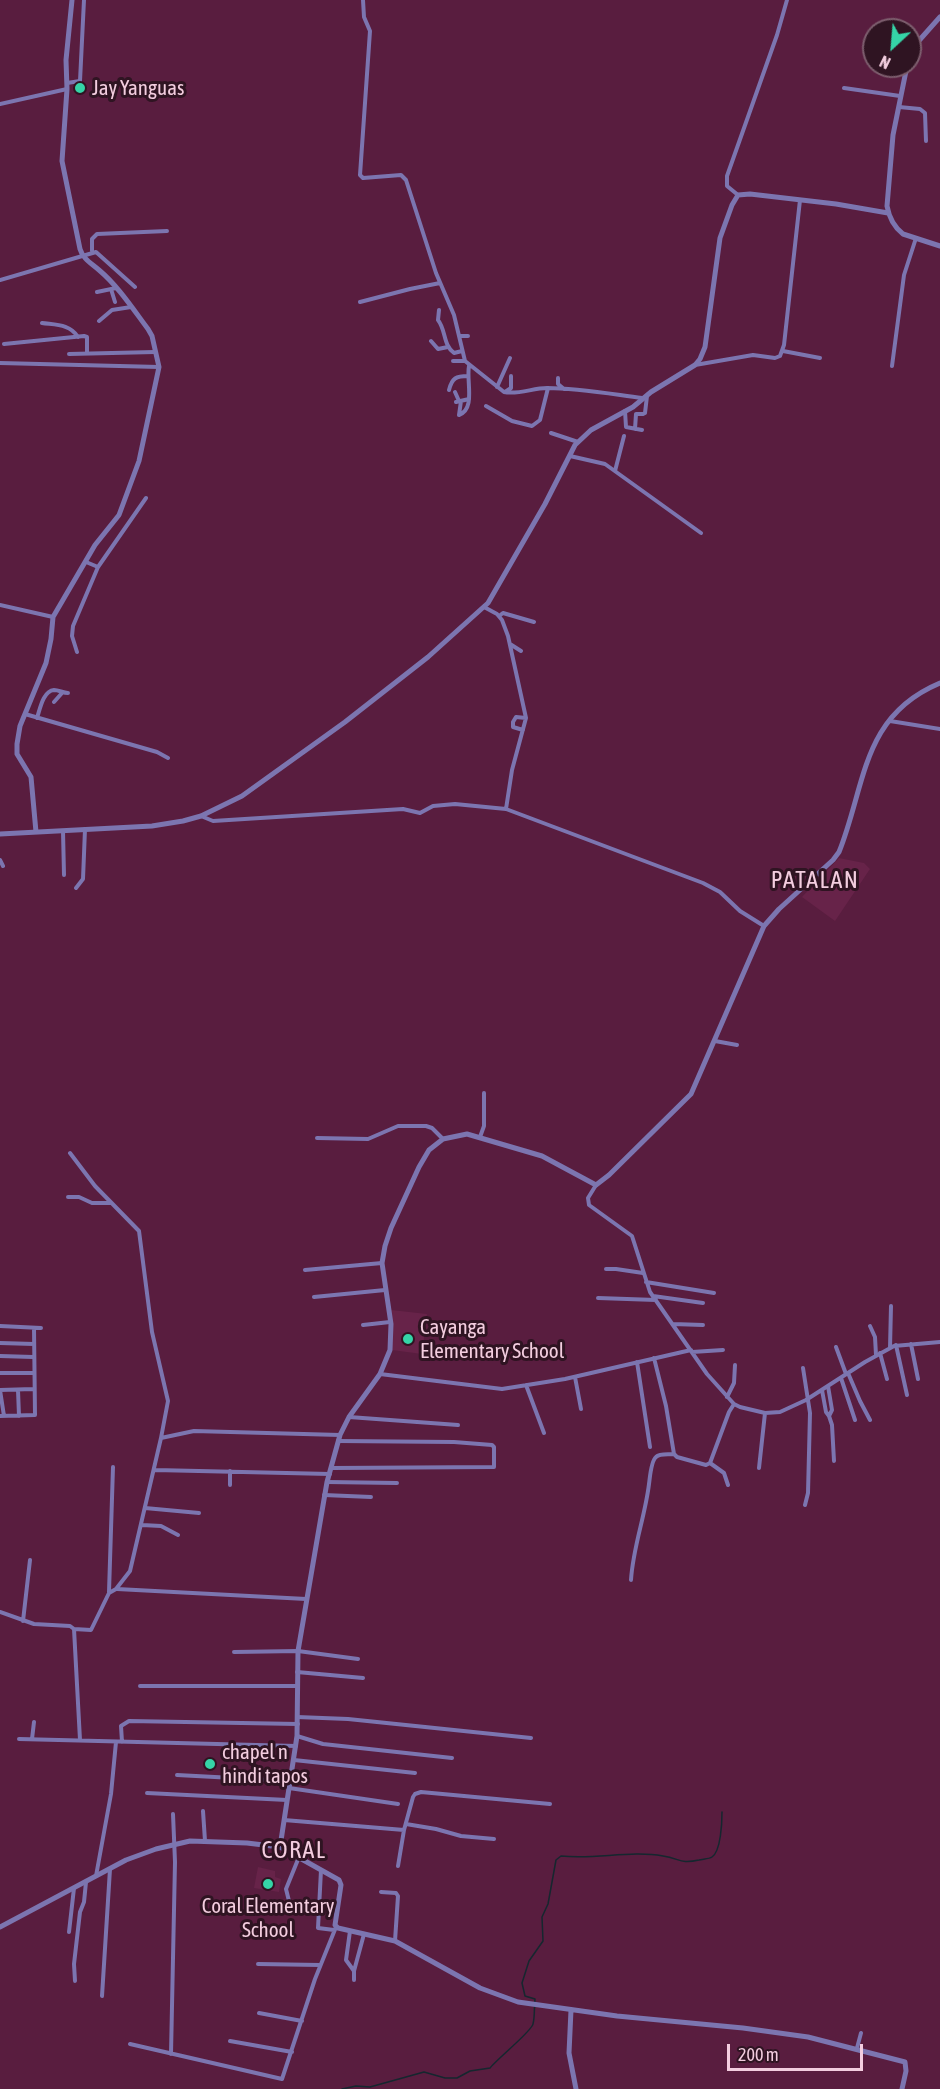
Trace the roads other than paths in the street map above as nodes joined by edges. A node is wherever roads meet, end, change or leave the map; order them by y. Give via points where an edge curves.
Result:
1 (72, 0) edge
2 (84, 0) edge
3 (363, 0) edge
4 (787, 0) edge
5 (940, 17) edge
6 (922, 37) edge
7 (904, 78) edge
8 (67, 86) junction
9 (844, 88) dead end
10 (900, 96) junction
11 (0, 104) edge
12 (898, 107) junction
13 (926, 141) dead end
14 (738, 195) junction
15 (800, 200) junction
16 (888, 213) junction
17 (167, 231) dead end
18 (916, 238) junction
19 (940, 246) edge
20 (92, 251) junction
21 (82, 256) junction
22 (0, 280) edge
23 (440, 283) junction
24 (135, 287) dead end
25 (114, 289) junction
26 (97, 292) dead end
27 (115, 302) dead end
28 (360, 302) dead end
29 (131, 307) junction
30 (439, 310) dead end
31 (99, 321) dead end
32 (42, 323) dead end
33 (78, 336) junction
34 (459, 336) junction
35 (468, 336) dead end
36 (431, 341) dead end
37 (4, 344) dead end
38 (448, 348) junction
39 (462, 351) junction
40 (783, 351) junction
41 (155, 352) junction
42 (87, 353) junction
43 (69, 354) dead end
44 (510, 358) dead end
45 (820, 358) dead end
46 (453, 361) dead end
47 (465, 361) junction
48 (0, 363) edge
49 (695, 365) junction
50 (469, 366) junction
51 (892, 366) dead end
52 (159, 367) junction
53 (468, 376) junction
54 (511, 376) dead end
55 (558, 378) dead end
56 (497, 387) junction
57 (548, 388) junction
58 (449, 390) dead end
59 (565, 390) junction
60 (455, 392) dead end
61 (504, 392) junction
62 (645, 397) junction
63 (469, 399) junction
64 (459, 401) junction
65 (486, 406) dead end
66 (625, 411) junction
67 (635, 429) junction
68 (642, 430) dead end
69 (551, 433) dead end
70 (631, 441) dead end
71 (578, 442) junction
72 (569, 456) junction
73 (615, 471) junction
74 (146, 498) dead end
75 (701, 533) dead end
76 (87, 562) junction
77 (97, 567) junction
78 (0, 605) edge
79 (483, 607) junction
80 (499, 616) junction
81 (53, 617) junction
82 (534, 622) dead end
83 (509, 644) junction
84 (521, 651) dead end
85 (77, 652) dead end
86 (940, 683) edge
87 (62, 693) junction
88 (68, 693) dead end
89 (54, 702) dead end
90 (25, 714) junction
91 (37, 718) junction
92 (526, 718) junction
93 (889, 720) junction
94 (940, 729) edge
95 (523, 730) junction
96 (168, 758) dead end
97 (506, 809) junction
98 (201, 816) junction
99 (85, 828) junction
100 (63, 830) junction
101 (36, 832) junction
102 (0, 834) edge
103 (0, 860) edge
104 (3, 866) dead end
105 (64, 875) dead end
106 (76, 888) dead end
107 (764, 927) junction
108 (715, 1041) junction
109 (737, 1045) dead end
110 (484, 1093) dead end
111 (480, 1137) junction
112 (317, 1138) dead end
113 (443, 1139) junction
114 (70, 1153) dead end
115 (596, 1185) junction
116 (68, 1197) dead end
117 (111, 1203) junction
118 (382, 1263) junction
119 (606, 1269) dead end
120 (305, 1270) dead end
121 (643, 1273) junction
122 (646, 1282) junction
123 (385, 1290) junction
124 (714, 1293) dead end
125 (314, 1297) dead end
126 (598, 1298) dead end
127 (655, 1298) junction
128 (702, 1303) dead end
129 (891, 1306) dead end
130 (390, 1322) junction
131 (363, 1324) dead end
132 (673, 1324) junction
133 (703, 1325) dead end
134 (0, 1326) edge
135 (870, 1326) dead end
136 (34, 1328) junction
137 (41, 1328) dead end
138 (0, 1342) edge
139 (940, 1342) edge
140 (33, 1344) junction
141 (911, 1344) junction
142 (896, 1346) junction
143 (836, 1347) dead end
144 (890, 1348) junction
145 (723, 1350) dead end
146 (692, 1351) junction
147 (878, 1354) junction
148 (0, 1356) edge
149 (33, 1357) junction
150 (654, 1358) junction
151 (637, 1362) junction
152 (735, 1365) dead end
153 (803, 1368) dead end
154 (0, 1373) edge
155 (33, 1373) junction
156 (847, 1373) junction
157 (380, 1374) junction
158 (575, 1377) junction
159 (841, 1378) junction
160 (887, 1379) dead end
161 (918, 1379) dead end
162 (526, 1385) junction
163 (828, 1386) junction
164 (33, 1389) junction
165 (0, 1390) edge
166 (18, 1390) junction
167 (822, 1390) junction
168 (907, 1395) dead end
169 (727, 1397) junction
170 (806, 1400) junction
171 (734, 1404) junction
172 (581, 1409) dead end
173 (765, 1413) junction
174 (2, 1416) edge
175 (19, 1416) junction
176 (830, 1416) junction
177 (349, 1417) junction
178 (855, 1420) dead end
179 (870, 1420) dead end
180 (458, 1425) dead end
181 (544, 1433) dead end
182 (161, 1438) junction
183 (339, 1438) junction
184 (650, 1447) dead end
185 (674, 1454) junction
186 (834, 1461) dead end
187 (710, 1463) junction
188 (113, 1467) dead end
189 (759, 1468) dead end
190 (155, 1470) junction
191 (230, 1471) junction
192 (331, 1471) junction
193 (327, 1482) junction
194 (397, 1483) dead end
195 (230, 1485) dead end
196 (728, 1485) dead end
197 (324, 1494) junction
198 (371, 1497) dead end
199 (805, 1505) dead end
200 (145, 1508) junction
201 (199, 1514) dead end
202 (142, 1525) junction
203 (177, 1535) dead end
204 (30, 1560) dead end
205 (632, 1580) dead end
206 (116, 1588) junction
207 (109, 1593) junction
208 (306, 1599) junction
209 (0, 1612) edge
210 (23, 1621) junction
211 (74, 1629) junction
212 (298, 1651) junction
213 (234, 1652) dead end
214 (358, 1659) dead end
215 (297, 1672) junction
216 (363, 1678) dead end
217 (140, 1686) dead end
218 (297, 1686) junction
219 (297, 1720) junction
220 (34, 1722) dead end
221 (297, 1736) junction
222 (531, 1738) dead end
223 (19, 1739) dead end
224 (32, 1739) junction
225 (80, 1740) junction
226 (116, 1742) junction
227 (122, 1742) junction
228 (296, 1746) junction
229 (452, 1758) dead end
230 (294, 1760) junction
231 (415, 1773) dead end
232 (177, 1775) dead end
233 (290, 1781) junction
234 (289, 1788) junction
235 (147, 1793) dead end
236 (287, 1800) junction
237 (398, 1804) dead end
238 (550, 1804) dead end
239 (203, 1811) dead end
240 (173, 1814) dead end
241 (284, 1820) junction
242 (406, 1824) junction
243 (404, 1830) junction
244 (494, 1839) dead end
245 (205, 1841) junction
246 (174, 1844) junction
247 (280, 1847) junction
248 (299, 1857) junction
249 (398, 1866) dead end
250 (110, 1869) junction
251 (322, 1869) junction
252 (96, 1876) junction
253 (86, 1881) junction
254 (74, 1887) junction
255 (381, 1892) dead end
256 (289, 1901) dead end
257 (0, 1928) edge
258 (335, 1928) junction
259 (350, 1931) junction
260 (69, 1932) dead end
261 (364, 1934) junction
262 (395, 1941) junction
263 (258, 1964) dead end
264 (320, 1965) junction
265 (354, 1971) junction
266 (354, 1980) dead end
267 (75, 1981) dead end
268 (102, 1996) dead end
269 (571, 2010) junction
270 (259, 2013) dead end
271 (302, 2021) junction
272 (861, 2033) dead end
273 (230, 2040) dead end
274 (130, 2044) dead end
275 (857, 2048) junction
276 (292, 2052) junction
277 (171, 2054) junction
278 (576, 2089) edge
279 (902, 2089) edge

1 - 8 street
2 - 8 street via 80,81
3 - 23 street via 370,31 360,175 404,178
4 - 14 street via 727,176 727,186
5 - 6 street
7 - 10 street
8 - 11 street
8 - 21 street via 62,161
9 - 10 street
10 - 12 street
12 - 13 street via 924,110
12 - 16 street via 886,197
14 - 15 street
14 - 49 street via 720,238 705,347
15 - 16 street
15 - 40 street
16 - 18 street via 898,230
17 - 20 street via 97,234 92,239
18 - 19 street
18 - 51 street via 904,275
20 - 21 street
20 - 24 street via 101,254
21 - 22 street
21 - 25 street
23 - 28 street
23 - 34 street
25 - 26 street
25 - 27 street
25 - 29 street
29 - 31 street via 112,310
29 - 41 street via 152,336
30 - 38 street via 438,320
32 - 33 street via 69,327
33 - 37 street
33 - 42 street via 87,337
34 - 35 street
34 - 39 street
36 - 38 street via 438,349
38 - 39 street via 454,353
39 - 47 street
40 - 45 street
40 - 49 street via 779,358 753,355
41 - 42 street
41 - 52 street
42 - 43 street
44 - 56 street
46 - 47 street
47 - 50 street
48 - 52 street
49 - 62 street
50 - 53 street
50 - 56 street
52 - 76 street via 140,461 119,515
53 - 58 street via 454,378
53 - 63 street
54 - 61 street via 511,388
55 - 59 street via 558,384
56 - 61 street
57 - 59 street
57 - 61 street
57 - 65 street via 540,420 532,426 512,421
59 - 62 street
60 - 64 street
62 - 66 street
62 - 67 street via 645,413 636,414
63 - 64 street
63 - 64 street via 468,409 459,415
66 - 67 street via 625,427
66 - 71 street
67 - 68 street
69 - 71 street
70 - 73 street via 623,437
71 - 72 street
72 - 73 street via 605,464
72 - 79 street
73 - 75 street
74 - 77 street
76 - 77 street
76 - 81 street
77 - 85 street via 73,626
78 - 81 street
79 - 80 street
79 - 98 street via 428,657 337,727 242,796
80 - 82 street via 503,613
80 - 83 street
81 - 90 street via 46,663
83 - 84 street
83 - 92 street
86 - 93 street via 915,697
87 - 88 street
87 - 89 street
87 - 91 street via 47,693
90 - 91 street
90 - 101 street via 17,754 31,777
91 - 96 street
92 - 95 street
92 - 95 street via 516,717 513,722 513,727
93 - 94 street
93 - 107 street via 865,764 839,852
95 - 97 street
97 - 98 street via 455,804 433,806 420,813 403,809 213,821
97 - 107 street via 712,887
98 - 99 street via 152,826
99 - 100 street
99 - 106 street via 82,879
100 - 101 street
100 - 105 street
101 - 102 street
103 - 104 street
107 - 108 street
108 - 109 street
108 - 115 street via 688,1098
110 - 111 street via 485,1120
111 - 113 street via 458,1134
111 - 115 street via 542,1156
112 - 113 street via 368,1139 398,1126 426,1126
113 - 118 street via 429,1150 419,1167 391,1228
114 - 117 street
115 - 121 street via 588,1198 589,1205 632,1236
116 - 117 street
117 - 182 street via 140,1235 152,1332 168,1401
118 - 120 street
118 - 123 street
119 - 121 street
121 - 122 street
122 - 124 street
122 - 127 street
123 - 125 street
123 - 130 street
126 - 127 street
127 - 128 street
127 - 132 street
129 - 144 street
130 - 131 street
130 - 157 street via 390,1350
132 - 133 street
132 - 146 street
134 - 136 street
135 - 147 street
136 - 137 street
136 - 140 street
138 - 140 street
139 - 141 street
140 - 149 street
141 - 142 street
141 - 161 street
142 - 144 street
142 - 168 street
143 - 156 street
144 - 147 street
145 - 146 street
146 - 150 street
146 - 169 street
147 - 156 street
147 - 160 street
148 - 149 street
149 - 155 street
150 - 151 street
150 - 185 street
151 - 158 street
151 - 184 street
152 - 169 street via 734,1383
153 - 170 street
154 - 155 street
155 - 164 street
156 - 159 street
156 - 179 street
157 - 162 street via 498,1389
157 - 177 street
158 - 162 street
158 - 172 street
159 - 163 street
159 - 178 street
162 - 181 street
163 - 167 street
163 - 176 street
164 - 166 street
164 - 175 street via 35,1415
165 - 166 street
165 - 174 street
166 - 175 street
167 - 170 street
167 - 176 street
169 - 171 street
170 - 173 street via 780,1412
170 - 199 street via 810,1438
171 - 173 street
171 - 187 street
173 - 189 street
174 - 175 street
176 - 186 street
177 - 180 street
177 - 183 street
182 - 183 street via 194,1431
182 - 190 street
183 - 192 street
183 - 192 street via 492,1445 494,1467
185 - 187 street
185 - 205 street via 654,1459 633,1557
187 - 196 street via 724,1473
188 - 207 street
190 - 191 street
190 - 200 street
191 - 192 street
191 - 195 street
192 - 193 street
193 - 194 street
193 - 197 street
197 - 198 street
197 - 208 street
200 - 201 street
200 - 202 street
202 - 203 street via 161,1526
202 - 206 street via 128,1575
204 - 210 street
206 - 207 street
206 - 208 street
207 - 211 street via 91,1630
208 - 212 street
209 - 210 street
210 - 211 street
211 - 225 street
212 - 213 street
212 - 214 street
212 - 215 street
215 - 216 street
215 - 218 street
217 - 218 street
218 - 219 street
219 - 221 street
219 - 222 street via 348,1719
219 - 227 street via 129,1721 121,1726
220 - 224 street
221 - 228 street
221 - 229 street via 323,1744
223 - 224 street
224 - 225 street
225 - 226 street
226 - 227 street
226 - 252 street
227 - 228 street
228 - 230 street
230 - 231 street
230 - 233 street
232 - 233 street
233 - 234 street
234 - 236 street
234 - 237 street
235 - 236 street
236 - 241 street
238 - 242 street via 421,1792 413,1797
239 - 245 street
240 - 246 street
241 - 243 street
241 - 247 street
242 - 243 street
242 - 244 street
243 - 249 street
245 - 246 street
245 - 247 street
246 - 250 street
246 - 277 street
247 - 248 street
248 - 251 street
248 - 256 street via 286,1890
250 - 252 street
250 - 268 street
251 - 258 street via 335,1876 341,1886
251 - 258 street via 318,1928
252 - 253 street
253 - 254 street
253 - 267 street
254 - 257 street
254 - 260 street
255 - 262 street via 398,1896
258 - 259 street
258 - 264 street
259 - 261 street
259 - 265 street via 346,1960
261 - 262 street
261 - 265 street
262 - 269 street via 502,1998
263 - 264 street
264 - 271 street
265 - 266 street
269 - 275 street via 780,2032
269 - 278 street via 570,2053
270 - 271 street
271 - 276 street
272 - 275 street
273 - 276 street
274 - 277 street
275 - 279 street via 905,2062
276 - 277 street via 282,2079

